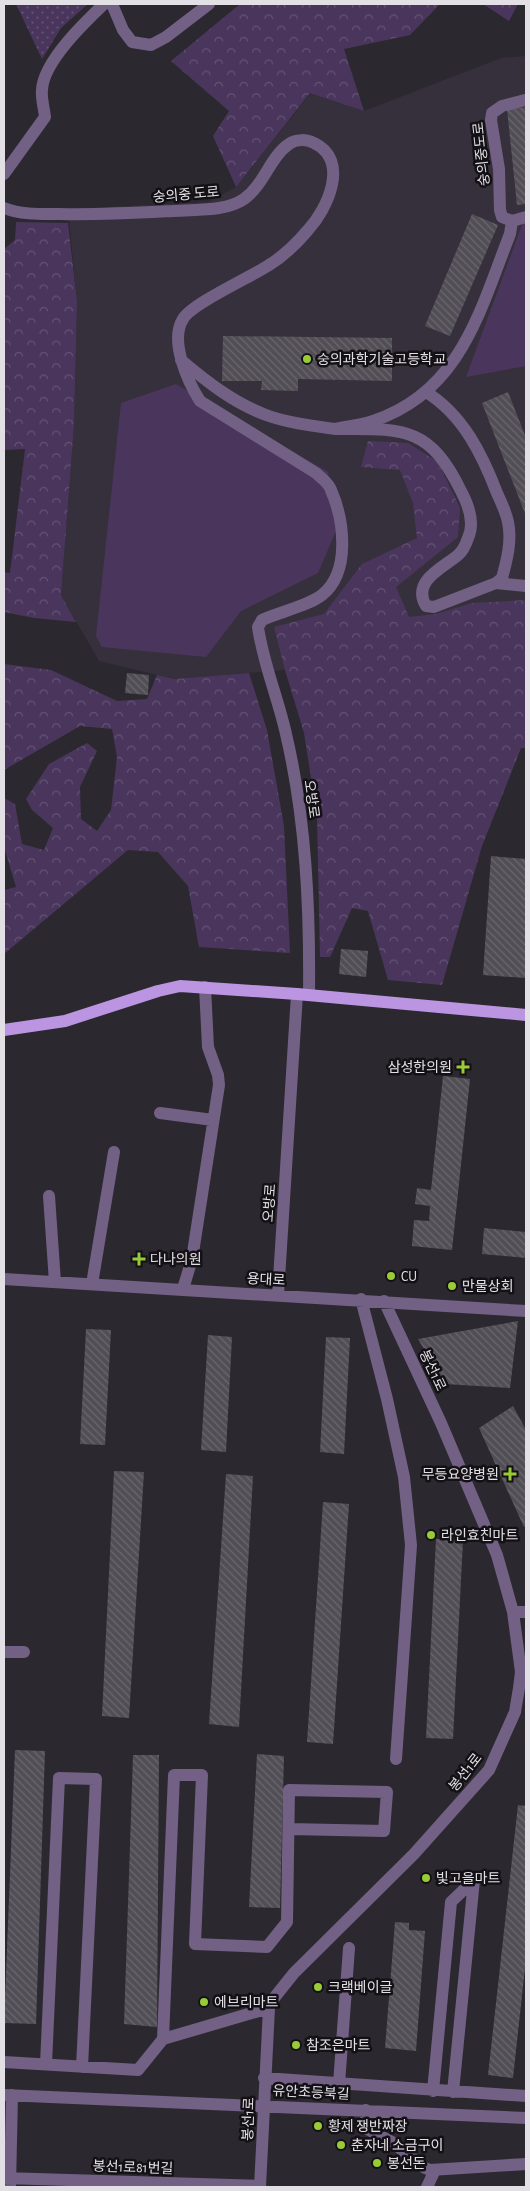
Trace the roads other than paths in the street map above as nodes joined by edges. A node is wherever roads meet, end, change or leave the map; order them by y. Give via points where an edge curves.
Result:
1 (104, 4) edge
2 (112, 4) edge
3 (208, 4) edge
4 (525, 100) dead end
5 (4, 174) edge
6 (4, 208) edge
7 (526, 217) edge
8 (512, 222) junction
9 (181, 360) junction
10 (426, 392) junction
11 (335, 429) junction
12 (496, 583) junction
13 (526, 586) edge
14 (270, 616) joint
15 (205, 987) junction
16 (303, 995) junction
17 (526, 1015) edge
18 (4, 1030) edge
19 (160, 1113) dead end
20 (213, 1120) junction
21 (114, 1152) dead end
22 (49, 1196) dead end
23 (4, 1279) edge
24 (54, 1282) junction
25 (92, 1284) junction
26 (183, 1289) junction
27 (278, 1295) junction
28 (361, 1299) junction
29 (384, 1301) junction
30 (524, 1308) edge
31 (512, 1612) junction
32 (526, 1612) edge
33 (4, 1652) edge
34 (24, 1652) dead end
35 (396, 1759) dead end
36 (289, 1829) junction
37 (349, 1948) dead end
38 (269, 2008) junction
39 (163, 2039) junction
40 (4, 2062) edge
41 (46, 2064) junction
42 (82, 2066) junction
43 (264, 2078) junction
44 (338, 2084) junction
45 (433, 2091) junction
46 (453, 2092) junction
47 (8, 2095) edge
48 (526, 2096) edge
49 (264, 2105) junction
50 (366, 2110) junction
51 (526, 2118) edge
52 (526, 2164) edge
53 (435, 2170) junction
54 (8, 2181) edge
55 (160, 2185) edge
56 (260, 2187) edge
57 (427, 2187) edge

1 - 5 street via 69,37 46,73 42,89 45,117
2 - 3 street via 132,42 151,46
4 - 8 street, 숭의중도로 via 502,106 492,112 491,120 499,169 500,210 502,217
6 - 9 street, 숭의중 도로 via 30,214 122,215 222,208 243,200 266,175 283,148 295,140 310,141 320,146 330,155 334,167 324,210 296,243 270,265 183,318 178,333
7 - 8 street
8 - 10 street via 465,344 444,375
9 - 11 street via 206,381 267,415
9 - 14 street, 숭의중 도로 via 188,383 200,401 316,473 331,488 344,548 342,562 322,596
10 - 11 street via 373,421
10 - 12 street via 446,408 471,436 508,522 510,540 504,571
11 - 12 street via 403,432 420,438 446,462 455,479 471,518 469,537 460,553 426,581 421,599 426,606 434,607
12 - 13 street
14 - 16 street, 오방로 via 258,627 287,735 298,803 310,925
15 - 16 main road
15 - 18 main road via 171,988 65,1020
15 - 20 street via 208,1047 218,1075
16 - 17 main road
16 - 27 street, 오방로
19 - 20 street
20 - 26 street via 192,1259
21 - 25 street
22 - 24 street
23 - 24 street, 용대로
24 - 25 street, 용대로
25 - 26 street, 용대로
26 - 27 street, 용대로
27 - 28 street, 용대로
28 - 29 street, 용대로
28 - 35 street via 404,1477 411,1545
29 - 30 street, 용대로
29 - 31 street, 봉선1로 via 497,1554
31 - 32 street
31 - 38 street, 봉선1로 via 521,1672 519,1688 515,1712 489,1770 414,1854 294,1973
33 - 34 street
36 - 36 street via 290,1790 387,1792 384,1831
36 - 39 street via 287,1922 267,1947 196,1944 202,1776 174,1775
37 - 44 street
38 - 39 street
38 - 43 street, 봉선1로
39 - 42 street via 138,2070
40 - 41 street
41 - 42 street
41 - 42 street via 59,1778 96,1779
43 - 44 street
43 - 49 street, 봉선1로
44 - 45 street
45 - 46 street
45 - 46 street via 451,1902 474,1880
46 - 48 street
47 - 49 street, 유안초등북길
47 - 54 street
49 - 50 street, 유안초등북길
49 - 56 street, 봉선1로
50 - 51 street, 유안초등북길
50 - 53 street via 367,2129 392,2142 425,2168
52 - 53 street
53 - 57 street
54 - 55 street, 봉선1로81번길
55 - 56 street, 봉선1로81번길

